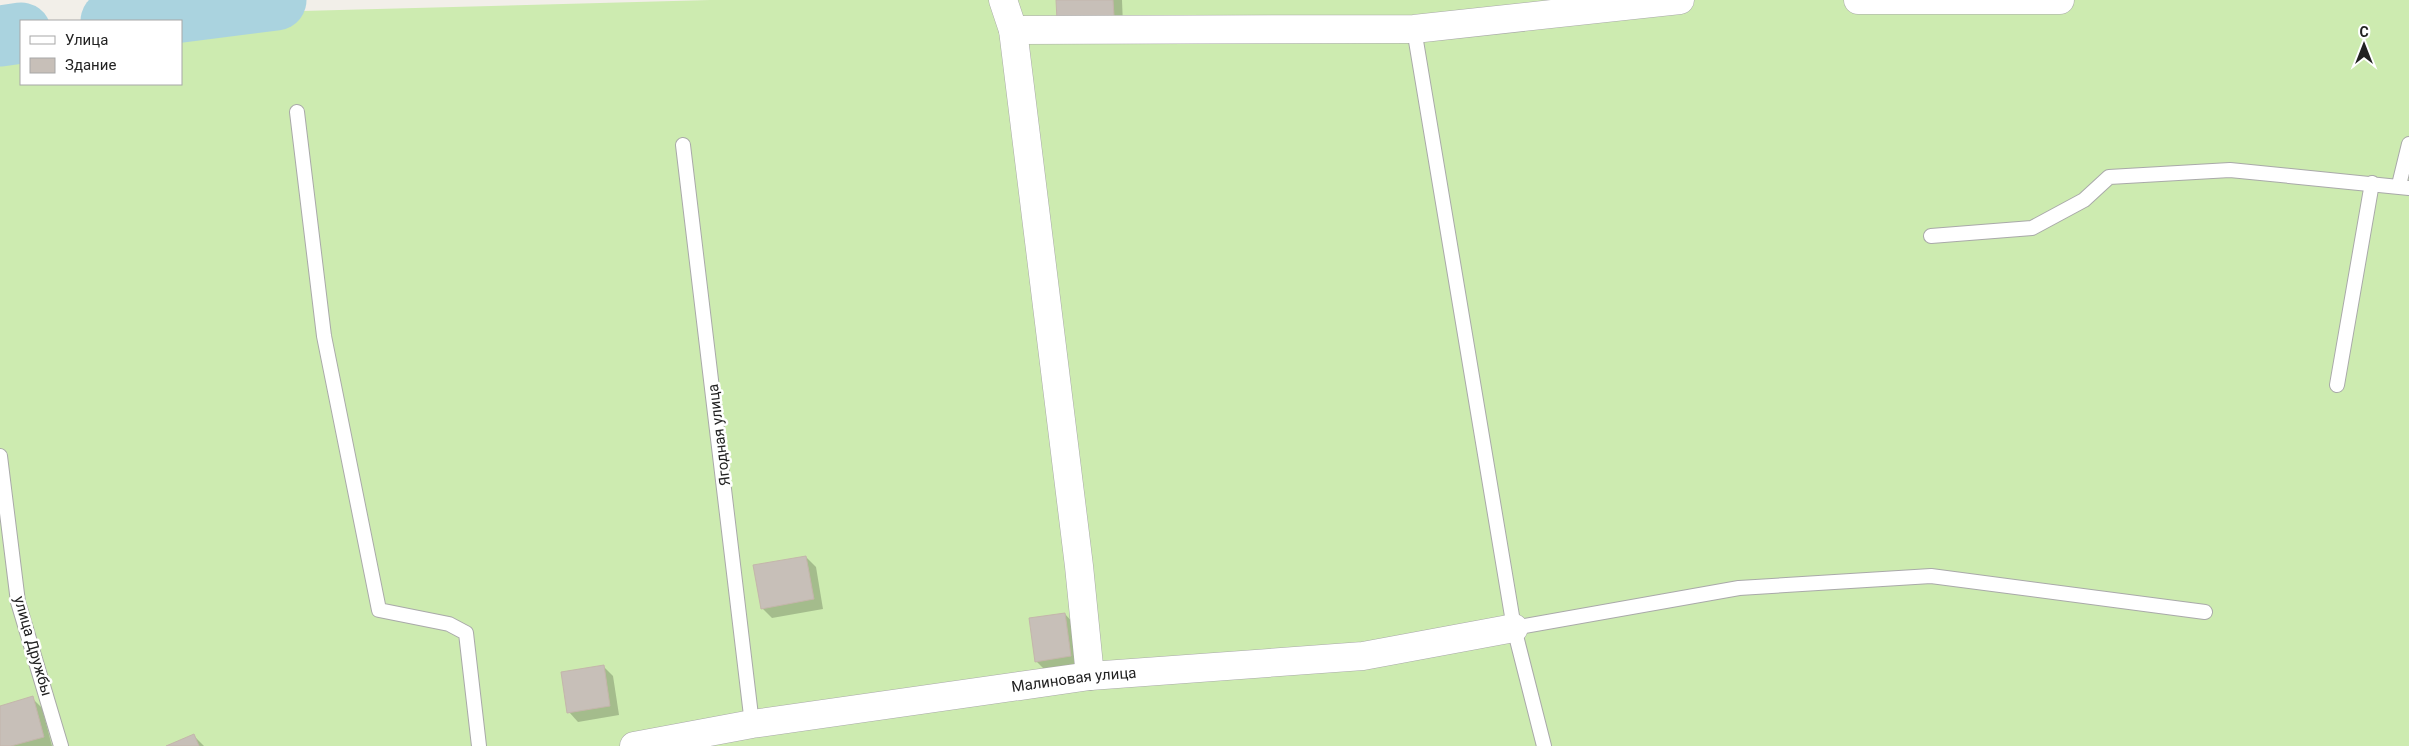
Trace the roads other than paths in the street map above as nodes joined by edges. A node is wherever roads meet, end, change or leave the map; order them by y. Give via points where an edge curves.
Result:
1 (1003, 0) edge
2 (1680, 0) edge
3 (1858, 0) edge
4 (2060, 0) edge
5 (1414, 29) junction
6 (1013, 30) junction
7 (297, 112) dead end
8 (2409, 144) edge
9 (683, 145) dead end
10 (2372, 183) junction
11 (2404, 186) edge
12 (1931, 236) dead end
13 (2337, 385) dead end
14 (0, 456) edge
15 (2204, 612) dead end
16 (1514, 628) junction
17 (1090, 676) junction
18 (752, 724) junction
19 (61, 746) edge
20 (479, 746) edge
21 (634, 746) edge
22 (1544, 746) edge

1 - 6 street
2 - 5 street
3 - 4 street
5 - 6 street
5 - 16 lane
6 - 17 street
7 - 20 lane via 324,336 379,610 448,624 466,634
8 - 11 lane
9 - 18 lane, Ягодная улица
10 - 11 lane
10 - 12 lane via 2230,170 2109,177 2084,200 2032,228
10 - 13 lane
14 - 19 lane, улица Дружбы via 18,602
15 - 16 lane via 1931,576 1739,588
16 - 17 street, Малиновая улица via 1363,656
16 - 22 lane
17 - 18 street, Малиновая улица
18 - 21 street, Малиновая улица

